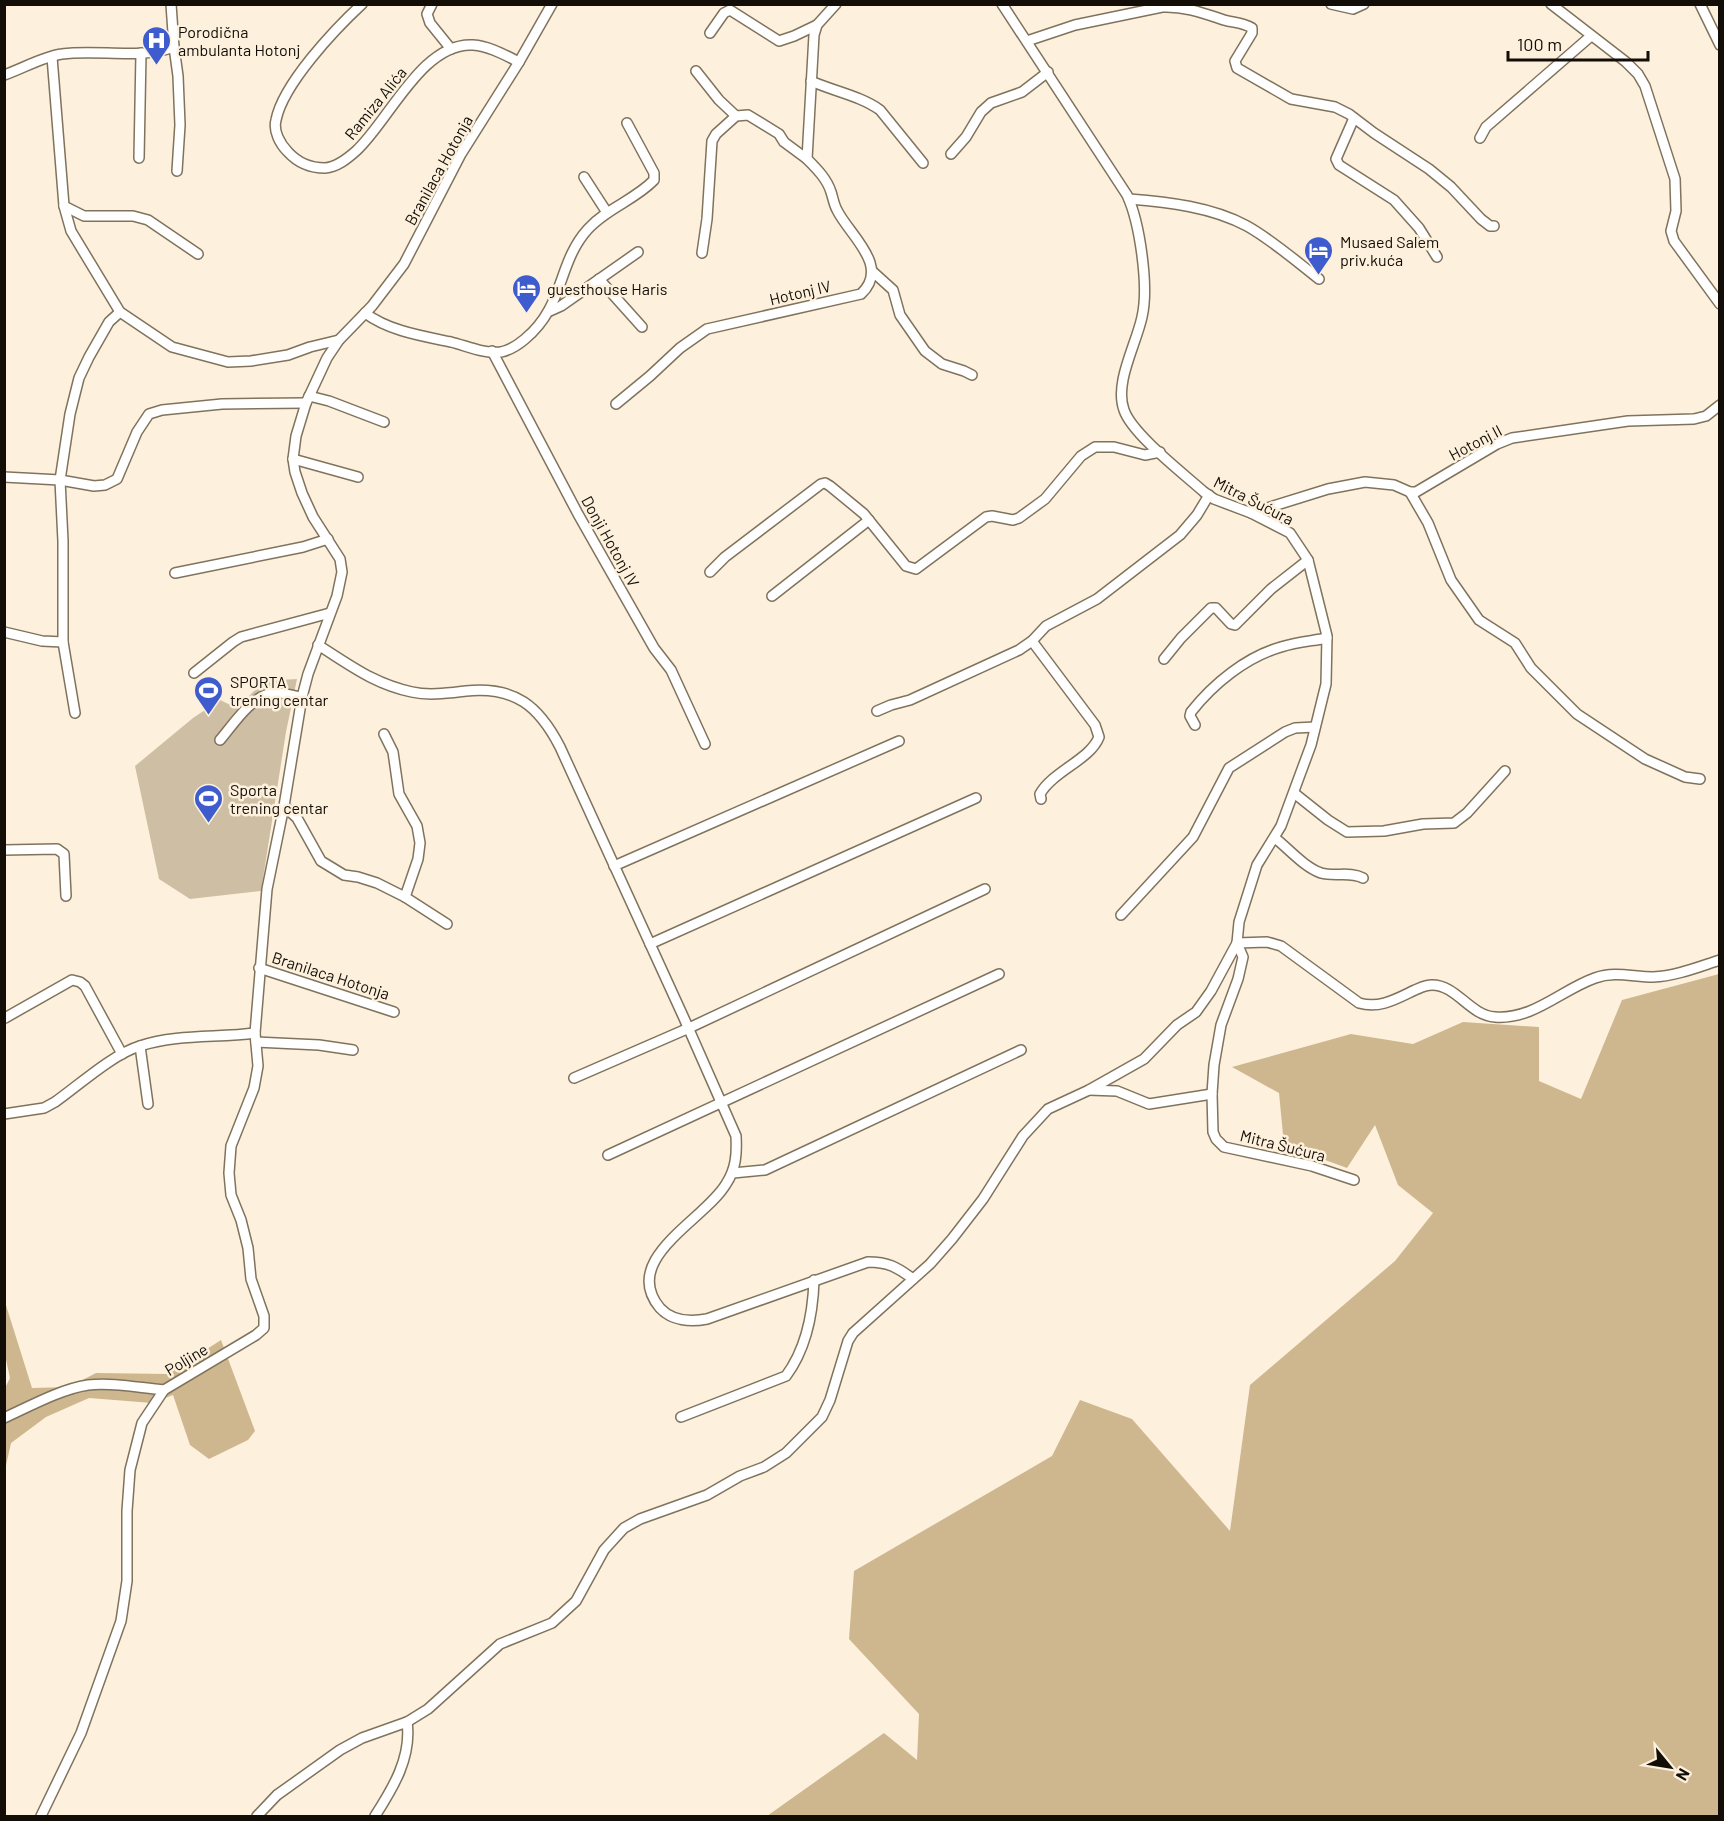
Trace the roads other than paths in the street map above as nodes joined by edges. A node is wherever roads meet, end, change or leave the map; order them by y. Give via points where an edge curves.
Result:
1 (171, 4) edge
2 (362, 4) edge
3 (432, 4) edge
4 (552, 4) edge
5 (836, 4) edge
6 (1002, 4) edge
7 (1331, 4) edge
8 (1364, 4) edge
9 (1551, 4) edge
10 (1700, 4) edge
11 (818, 25) junction
12 (710, 33) dead end
13 (1591, 36) junction
14 (1027, 41) junction
15 (1719, 45) edge
16 (174, 47) junction
17 (451, 49) junction
18 (141, 53) junction
19 (52, 57) junction
20 (519, 62) junction
21 (696, 71) dead end
22 (1048, 72) junction
23 (4, 75) edge
24 (811, 81) junction
25 (736, 116) junction
26 (1354, 118) junction
27 (627, 123) dead end
28 (1480, 138) dead end
29 (951, 154) dead end
30 (139, 158) dead end
31 (807, 159) junction
32 (922, 163) dead end
33 (177, 171) dead end
34 (584, 177) dead end
35 (1129, 199) junction
36 (64, 206) junction
37 (606, 211) junction
38 (1494, 226) dead end
39 (638, 252) dead end
40 (702, 252) dead end
41 (198, 254) dead end
42 (1437, 257) dead end
43 (872, 271) junction
44 (599, 279) junction
45 (1319, 279) dead end
46 (1719, 304) edge
47 (550, 311) junction
48 (120, 312) junction
49 (365, 313) junction
50 (642, 327) dead end
51 (339, 340) junction
52 (492, 351) junction
53 (972, 375) dead end
54 (307, 400) junction
55 (616, 404) dead end
56 (1719, 405) edge
57 (384, 422) dead end
58 (1160, 452) junction
59 (293, 459) junction
60 (4, 477) edge
61 (358, 477) dead end
62 (60, 480) junction
63 (1410, 492) junction
64 (1209, 495) junction
65 (1251, 513) junction
66 (869, 520) junction
67 (328, 539) junction
68 (1308, 560) junction
69 (710, 572) dead end
70 (175, 573) dead end
71 (772, 596) dead end
72 (330, 613) junction
73 (4, 632) edge
74 (1327, 638) junction
75 (1032, 641) junction
76 (63, 642) junction
77 (318, 645) junction
78 (1164, 659) dead end
79 (194, 673) dead end
80 (302, 697) junction
81 (877, 711) dead end
82 (75, 713) dead end
83 (1195, 725) dead end
84 (1316, 727) junction
85 (384, 734) dead end
86 (220, 740) dead end
87 (899, 741) dead end
88 (705, 744) dead end
89 (1505, 771) dead end
90 (1700, 779) dead end
91 (1294, 793) junction
92 (976, 798) dead end
93 (1041, 799) dead end
94 (284, 806) junction
95 (1275, 838) junction
96 (4, 850) edge
97 (614, 866) junction
98 (1363, 878) dead end
99 (985, 889) dead end
100 (66, 896) dead end
101 (405, 897) junction
102 (1121, 915) dead end
103 (447, 924) dead end
104 (1237, 943) junction
105 (650, 944) junction
106 (1719, 960) edge
107 (259, 968) junction
108 (999, 974) dead end
109 (394, 1012) dead end
110 (4, 1018) edge
111 (689, 1028) junction
112 (256, 1038) junction
113 (140, 1046) junction
114 (353, 1050) dead end
115 (1021, 1050) dead end
116 (122, 1054) junction
117 (574, 1078) dead end
118 (1089, 1090) junction
119 (1212, 1094) junction
120 (722, 1103) junction
121 (148, 1104) dead end
122 (4, 1114) edge
123 (608, 1155) dead end
124 (733, 1173) junction
125 (1354, 1180) dead end
126 (913, 1279) junction
127 (814, 1280) junction
128 (164, 1390) junction
129 (4, 1418) edge
130 (681, 1418) dead end
131 (407, 1722) junction
132 (41, 1816) edge
133 (257, 1816) edge
134 (375, 1816) edge

1 - 16 street
2 - 17 street, Ramiza Alića via 330,35 303,71 282,101 275,121 283,147 310,167 328,168 345,161 363,145 422,67
3 - 17 street via 427,14 430,22
4 - 20 street, Branilaca Hotonja
5 - 11 street
6 - 14 street, Mitra Šućura
7 - 8 street via 1353,9
9 - 13 street
10 - 15 street
11 - 12 street via 779,41 730,10 724,12
11 - 24 street
13 - 28 street via 1486,127
13 - 46 street via 1626,62 1645,86 1675,179 1676,211 1671,231 1674,241
14 - 22 street, Mitra Šućura
14 - 26 street via 1075,24 1162,7 1201,11 1252,28 1236,61 1237,68 1245,74 1291,99 1335,107
16 - 18 street
16 - 33 street via 180,125
17 - 20 street, Ramiza Alića via 472,45
18 - 19 street via 97,51
18 - 30 street
19 - 23 street
19 - 36 street
20 - 49 street, Branilaca Hotonja via 461,154 404,264
21 - 25 street
22 - 29 street via 1022,92 991,103
22 - 35 street, Mitra Šućura
24 - 31 street
24 - 32 street via 872,104
25 - 31 street via 748,116 765,125
25 - 40 street via 712,141
26 - 38 street via 1429,169 1481,219
26 - 42 street via 1338,151 1339,165 1394,200 1419,228
27 - 37 street via 654,180
31 - 43 street via 826,180 835,208 862,245
34 - 37 street
35 - 45 street via 1164,201 1229,218 1256,232
35 - 58 street, Mitra Šućura via 1138,226 1143,314 1121,396 1124,412 1133,426
36 - 41 street via 84,216 133,216 148,220
36 - 48 street via 71,231
37 - 47 street via 586,230 576,247
39 - 44 street
43 - 53 street via 893,290 900,315 925,351 942,364
43 - 55 street, Hotonj IV via 861,294 707,329
44 - 47 street
44 - 50 street
47 - 52 street via 515,347
48 - 51 street via 172,347 228,362 288,355
48 - 62 street via 106,327 79,378
49 - 51 street, Branilaca Hotonja
49 - 52 street via 408,332
51 - 54 street, Branilaca Hotonja
52 - 88 street, Donji Hotonj IV via 578,514 654,648 675,677
54 - 57 street via 329,401
54 - 59 street, Branilaca Hotonja
54 - 62 street via 222,404 149,414 111,484 94,486
56 - 63 street, Hotonj II via 1706,416 1694,419 1628,421 1512,438
58 - 64 street, Mitra Šućura
58 - 66 street via 1145,455 1114,447 1095,447 1081,456 1045,498 1019,518 986,517 916,569 906,566
59 - 61 street
59 - 67 street, Branilaca Hotonja via 308,508
60 - 62 street
62 - 76 street
63 - 65 street via 1394,485 1365,482
63 - 90 street via 1428,523 1451,580 1479,620 1515,643 1531,668 1577,714 1646,759 1685,777
64 - 65 street, Mitra Šućura
64 - 75 street via 1180,535 1097,599 1046,626
65 - 68 street, Mitra Šućura via 1290,533
66 - 69 street via 830,486 821,484
66 - 71 street
67 - 70 street
67 - 72 street, Branilaca Hotonja via 340,559 342,572
68 - 74 street, Mitra Šućura
68 - 78 street via 1235,625 1211,608
72 - 77 street, Branilaca Hotonja
72 - 79 street via 241,637
73 - 76 street
74 - 83 street via 1280,647 1239,667 1191,712
74 - 84 street, Mitra Šućura via 1326,684
75 - 81 street via 986,667
75 - 93 street via 1095,725 1099,737 1051,780 1040,794
76 - 82 street
77 - 80 street, Branilaca Hotonja
77 - 97 street via 380,684 397,689 432,694 498,691 524,701 554,735
80 - 86 street via 274,693 264,696
80 - 94 street, Branilaca Hotonja
84 - 91 street, Mitra Šućura
84 - 102 street via 1284,732 1229,768 1192,837
85 - 101 street via 393,752 399,794 417,826 420,843
87 - 97 street
89 - 91 street via 1454,823 1384,831 1347,832
91 - 95 street, Mitra Šućura
92 - 105 street
94 - 101 street via 297,818 321,861 344,875 377,883
94 - 107 street, Branilaca Hotonja via 267,889
95 - 98 street via 1320,873
95 - 104 street, Mitra Šućura via 1257,865 1239,922
96 - 100 street via 61,850
97 - 105 street
99 - 111 street
101 - 103 street
104 - 106 street via 1267,942 1281,946 1359,1003 1383,1004 1434,984 1447,988 1476,1012 1495,1017 1510,1017 1539,1008 1596,977 1620,973 1667,975
104 - 118 street via 1196,1012 1177,1025 1144,1059
104 - 119 street, Mitra Šućura via 1243,957 1221,1025
105 - 111 street
107 - 109 street, Branilaca Hotonja
107 - 112 street, Branilaca Hotonja
108 - 120 street
110 - 116 street via 72,980 80,982
111 - 117 street
111 - 120 street
112 - 113 street via 178,1038
112 - 114 street
112 - 128 street, Poljine via 258,1066 254,1088 231,1146 229,1173 264,1328
113 - 116 street
113 - 121 street
115 - 124 street via 765,1170
116 - 122 street via 44,1108
118 - 119 street via 1117,1091 1149,1104
118 - 126 street via 1048,1109 1012,1151 970,1217
119 - 125 street, Mitra Šućura via 1213,1132 1224,1147 1312,1166
120 - 123 street
120 - 124 street via 736,1136
124 - 127 street via 712,1203 656,1257 650,1272 656,1302 665,1313 693,1322
126 - 127 street via 891,1265 868,1262
126 - 131 street via 848,1341 822,1417 786,1453 707,1495 624,1528 604,1550 583,1592 566,1612 552,1623 500,1644 428,1709
127 - 130 street via 802,1346 786,1376
128 - 129 street via 87,1385
128 - 132 street, Poljine via 142,1423 130,1470 128,1581 121,1621 81,1733
131 - 133 street via 340,1750 277,1795
131 - 134 street via 409,1736 403,1766

